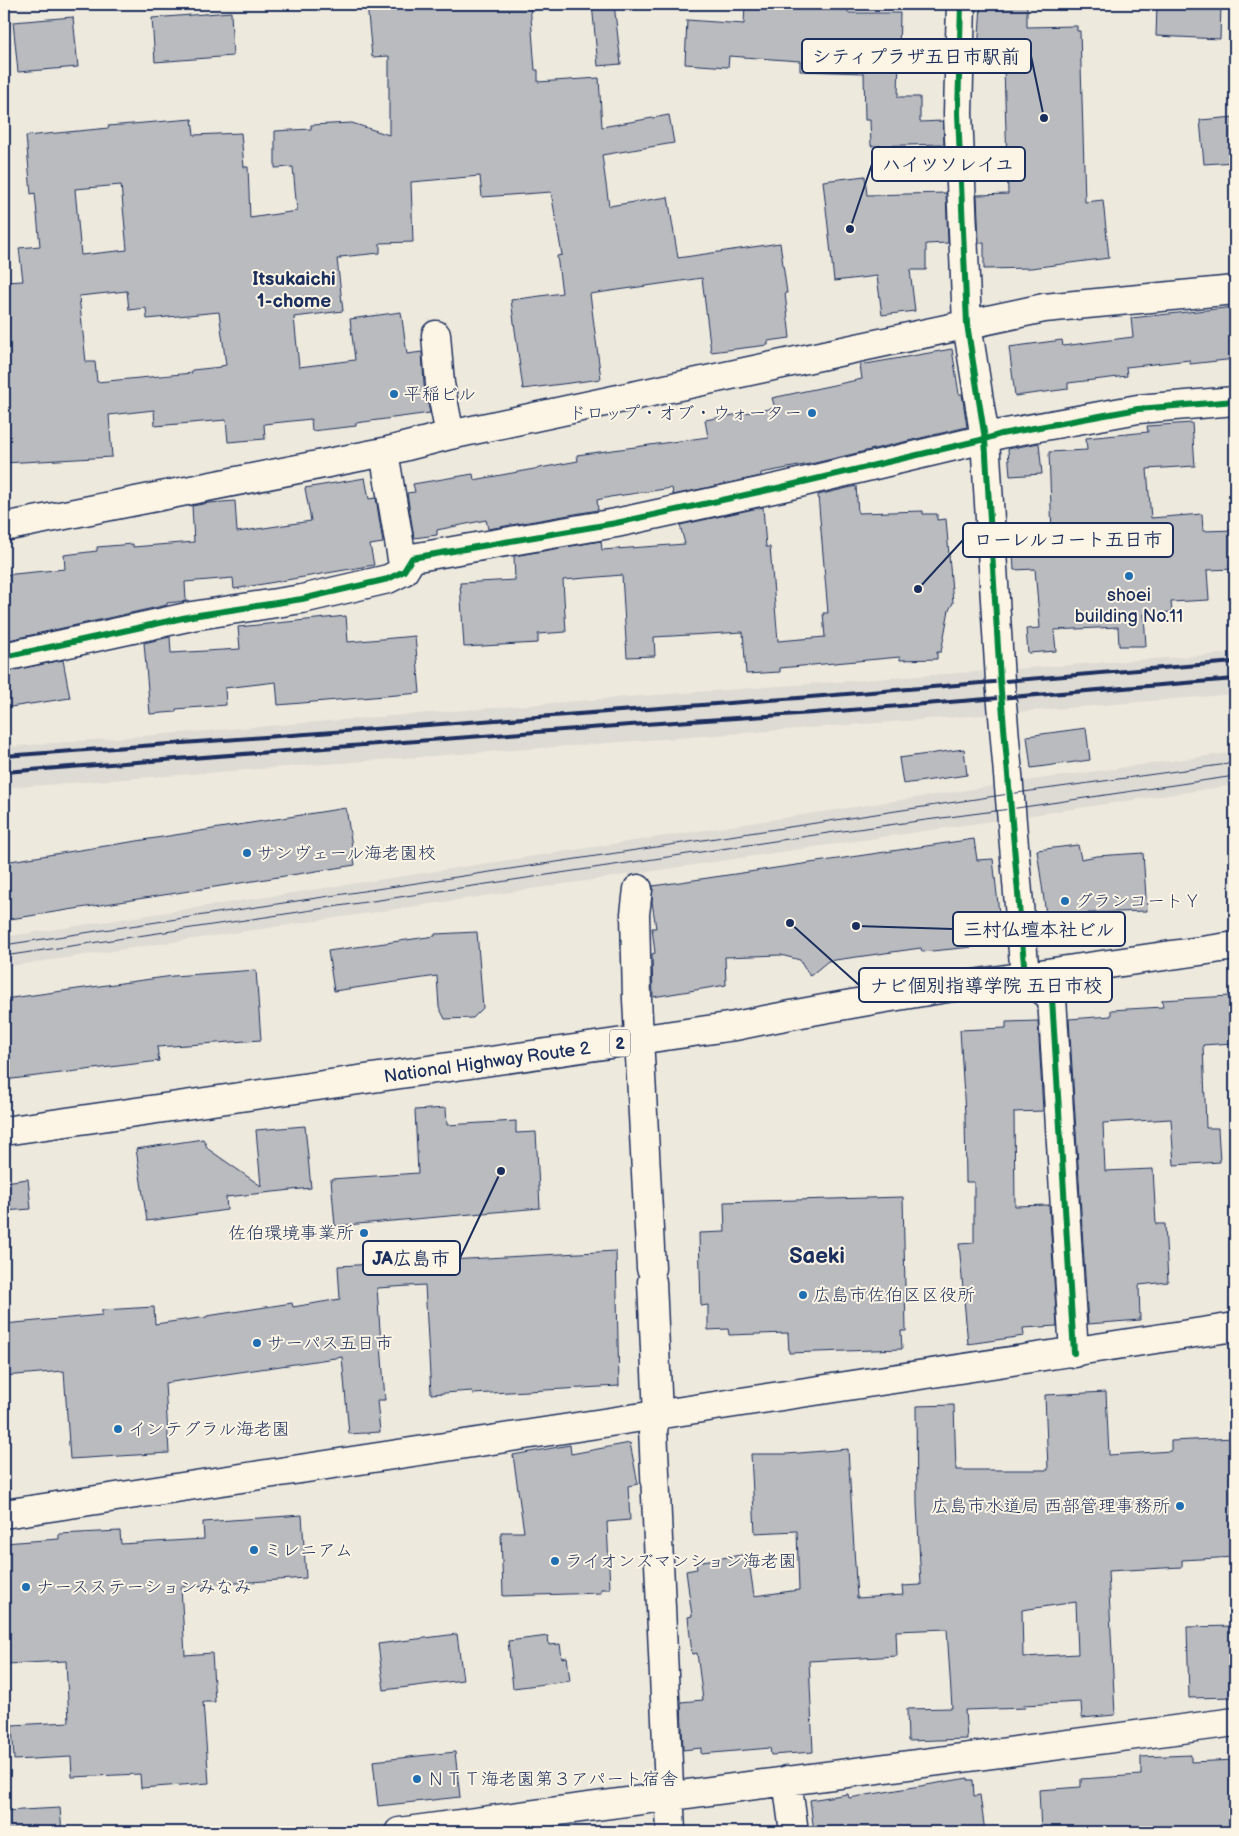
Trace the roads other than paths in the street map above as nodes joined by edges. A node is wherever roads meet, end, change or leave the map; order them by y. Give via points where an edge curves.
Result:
1 (961, 4) edge
2 (1235, 290) edge
3 (967, 324) junction
4 (436, 335) dead end
5 (1235, 401) edge
6 (450, 435) junction
7 (985, 439) junction
8 (384, 452) junction
9 (4, 527) edge
10 (404, 571) junction
11 (4, 657) edge
12 (638, 889) dead end
13 (1235, 946) edge
14 (1025, 976) junction
15 (640, 1040) junction
16 (4, 1131) edge
17 (1235, 1327) edge
18 (1074, 1353) junction
19 (658, 1415) junction
20 (4, 1514) edge
21 (1235, 1722) edge
22 (787, 1780) junction
23 (669, 1797) junction
24 (399, 1832) edge
25 (670, 1832) edge
26 (794, 1832) edge

1 - 3 main road via 958,113
2 - 3 main road via 1044,308
3 - 6 main road
3 - 7 main road
4 - 6 main road via 440,384
5 - 7 main road via 1138,409
6 - 8 main road
7 - 10 main road via 616,523 412,558
7 - 14 main road via 1000,680
8 - 9 main road
8 - 10 main road
10 - 11 main road via 388,579 302,599 192,616
12 - 15 main road via 635,914
13 - 14 main road, National Highway Route 2 / 2
14 - 15 main road, National Highway Route 2 / 2
14 - 18 main road via 1052,998
15 - 16 main road, National Highway Route 2 / 2
15 - 19 main road
17 - 18 main road
18 - 19 main road
19 - 20 main road
19 - 23 main road via 652,1428
21 - 22 main road
22 - 23 main road
22 - 26 main road
23 - 24 main road
23 - 25 main road

